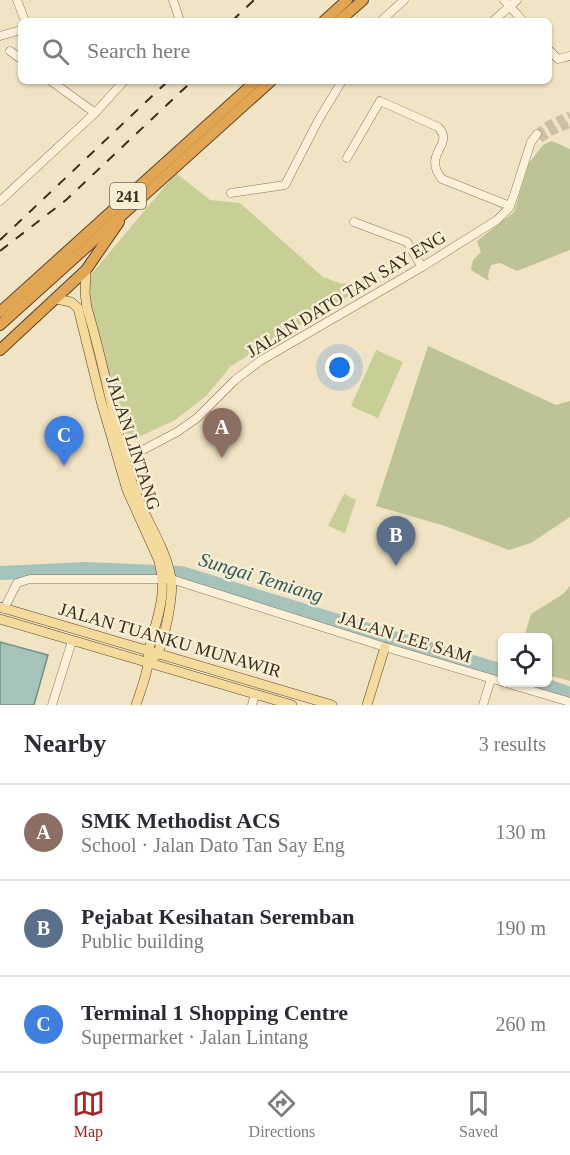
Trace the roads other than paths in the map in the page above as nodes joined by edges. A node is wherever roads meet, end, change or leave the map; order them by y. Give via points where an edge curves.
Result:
1 (16, 0) edge
2 (173, 0) edge
3 (348, 0) edge
4 (363, 0) edge
5 (404, 0) edge
6 (517, 0) edge
7 (507, 3) edge
8 (24, 18) edge
9 (179, 18) edge
10 (327, 18) edge
11 (342, 18) edge
12 (384, 18) edge
13 (495, 18) edge
14 (520, 18) edge
15 (18, 31) edge
16 (0, 36) edge
17 (10, 51) dead end
18 (552, 53) edge
19 (570, 56) edge
20 (18, 57) edge
21 (55, 84) edge
22 (121, 84) edge
23 (253, 84) edge
24 (269, 84) edge
25 (340, 84) edge
26 (95, 113) junction
27 (538, 137) tunnel mouth
28 (347, 158) dead end
29 (231, 193) dead end
30 (0, 201) edge
31 (510, 206) junction
32 (128, 209) junction
33 (354, 222) dead end
34 (422, 267) junction
35 (86, 270) junction
36 (56, 299) junction
37 (0, 312) edge
38 (0, 325) edge
39 (94, 331) junction
40 (84, 335) junction
41 (0, 350) edge
42 (122, 461) junction
43 (167, 576) junction
44 (2, 608) edge
45 (0, 619) edge
46 (72, 641) junction
47 (385, 647) junction
48 (153, 653) junction
49 (148, 664) junction
50 (491, 679) junction
51 (255, 694) junction
52 (570, 702) edge
53 (52, 705) edge
54 (136, 705) edge
55 (252, 705) edge
56 (292, 705) edge
57 (332, 705) edge
58 (367, 705) edge
59 (483, 705) edge

1 - 8 street
2 - 9 street
3 - 10 highway
4 - 11 highway
5 - 12 street
6 - 7 street
7 - 13 street
7 - 14 street
15 - 16 street
17 - 20 street
18 - 19 street via 558,59
21 - 26 street
22 - 26 street
23 - 37 highway, 241
24 - 32 highway, 241
25 - 29 street via 285,185
26 - 30 street
27 - 31 street via 528,150
28 - 31 street via 380,101 443,132 434,162 442,179
31 - 34 street, JALAN DATO TAN SAY ENG via 497,220
32 - 35 highway
32 - 38 highway, 241
33 - 34 street via 407,242
34 - 42 street, JALAN DATO TAN SAY ENG via 260,361 197,418
35 - 36 highway
35 - 39 main road, JALAN LINTANG via 85,293
36 - 40 main road, JALAN LINTANG via 78,308
36 - 41 highway
39 - 40 main road via 88,327
39 - 42 main road, JALAN LINTANG
40 - 42 main road, JALAN LINTANG via 100,401
42 - 43 main road, JALAN LINTANG
43 - 44 street, JALAN LEE SAM via 30,579 17,583
43 - 47 street, JALAN LEE SAM
43 - 48 main road, JALAN LINTANG
44 - 48 main road, JALAN TUANKU MUNAWIR
45 - 46 main road, JALAN TUANKU MUNAWIR
46 - 49 main road, JALAN TUANKU MUNAWIR
46 - 53 street
47 - 50 street, JALAN LEE SAM
47 - 58 main road
48 - 49 main road, JALAN LINTANG
48 - 57 main road, JALAN TUANKU MUNAWIR
49 - 51 main road, JALAN TUANKU MUNAWIR
49 - 54 main road, JALAN LINTANG
50 - 52 street, JALAN LEE SAM
50 - 59 street
51 - 55 street
51 - 56 main road, JALAN TUANKU MUNAWIR

